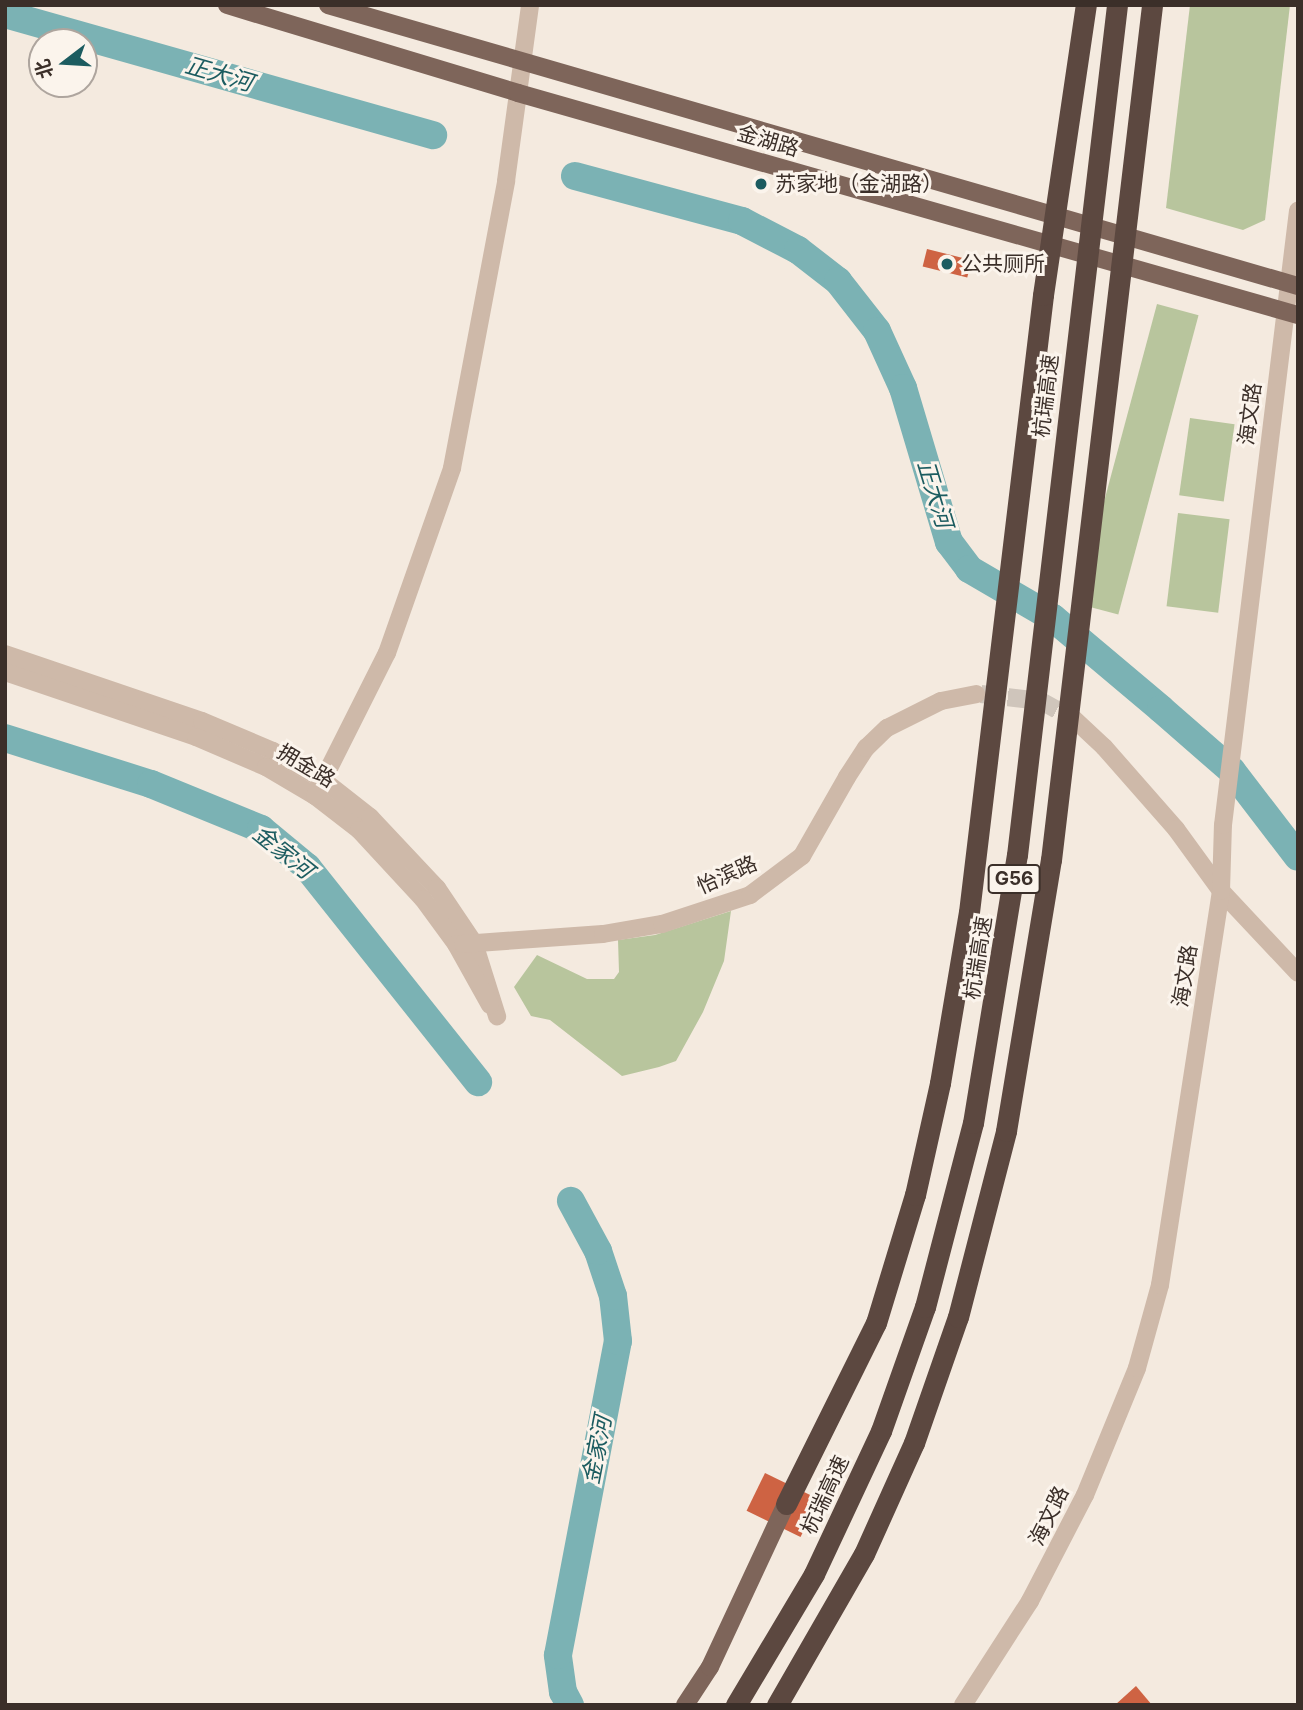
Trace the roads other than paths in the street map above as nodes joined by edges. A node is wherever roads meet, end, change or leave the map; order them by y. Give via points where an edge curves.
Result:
1 (227, 5) edge
2 (328, 5) edge
3 (530, 5) edge
4 (1086, 5) edge
5 (1117, 5) edge
6 (1152, 5) edge
7 (524, 65) junction
8 (518, 93) junction
9 (1298, 211) edge
10 (1293, 285) edge
11 (1292, 313) edge
12 (5, 654) edge
13 (5, 672) edge
14 (976, 694) tunnel mouth
15 (1074, 719) tunnel mouth
16 (319, 788) junction
17 (1221, 891) junction
18 (465, 944) junction
19 (1298, 973) edge
20 (497, 1016) dead end
21 (786, 1504) joint
22 (685, 1705) edge
23 (736, 1705) edge
24 (778, 1705) edge
25 (963, 1705) edge

1 - 8 main road, 金湖路
2 - 7 main road, 金湖路
3 - 7 street
4 - 21 highway via 1045,282 983,807 949,1036 901,1244 864,1354
5 - 23 highway, 杭瑞高速 / G56 via 1017,855 973,1123 928,1294 881,1431 814,1574
6 - 24 highway, G56 via 1050,872 1006,1131 958,1317 914,1443 864,1554
7 - 8 street
7 - 10 main road, 金湖路
8 - 11 main road, 金湖路
8 - 16 street via 452,468 387,653
9 - 10 street, 海文路
10 - 11 street, 海文路
11 - 17 street, 海文路 via 1223,825
12 - 16 street via 202,720 273,751
13 - 16 street, 拥金路 via 196,737
14 - 18 street, 怡滨路 via 942,701 887,728 846,777 802,856 750,895 662,924 603,934
15 - 17 street via 1176,829
16 - 18 street, 拥金路
17 - 19 street
17 - 25 street, 海文路 via 1174,1212 1137,1368 1062,1542
18 - 20 street
21 - 22 main road via 710,1667

